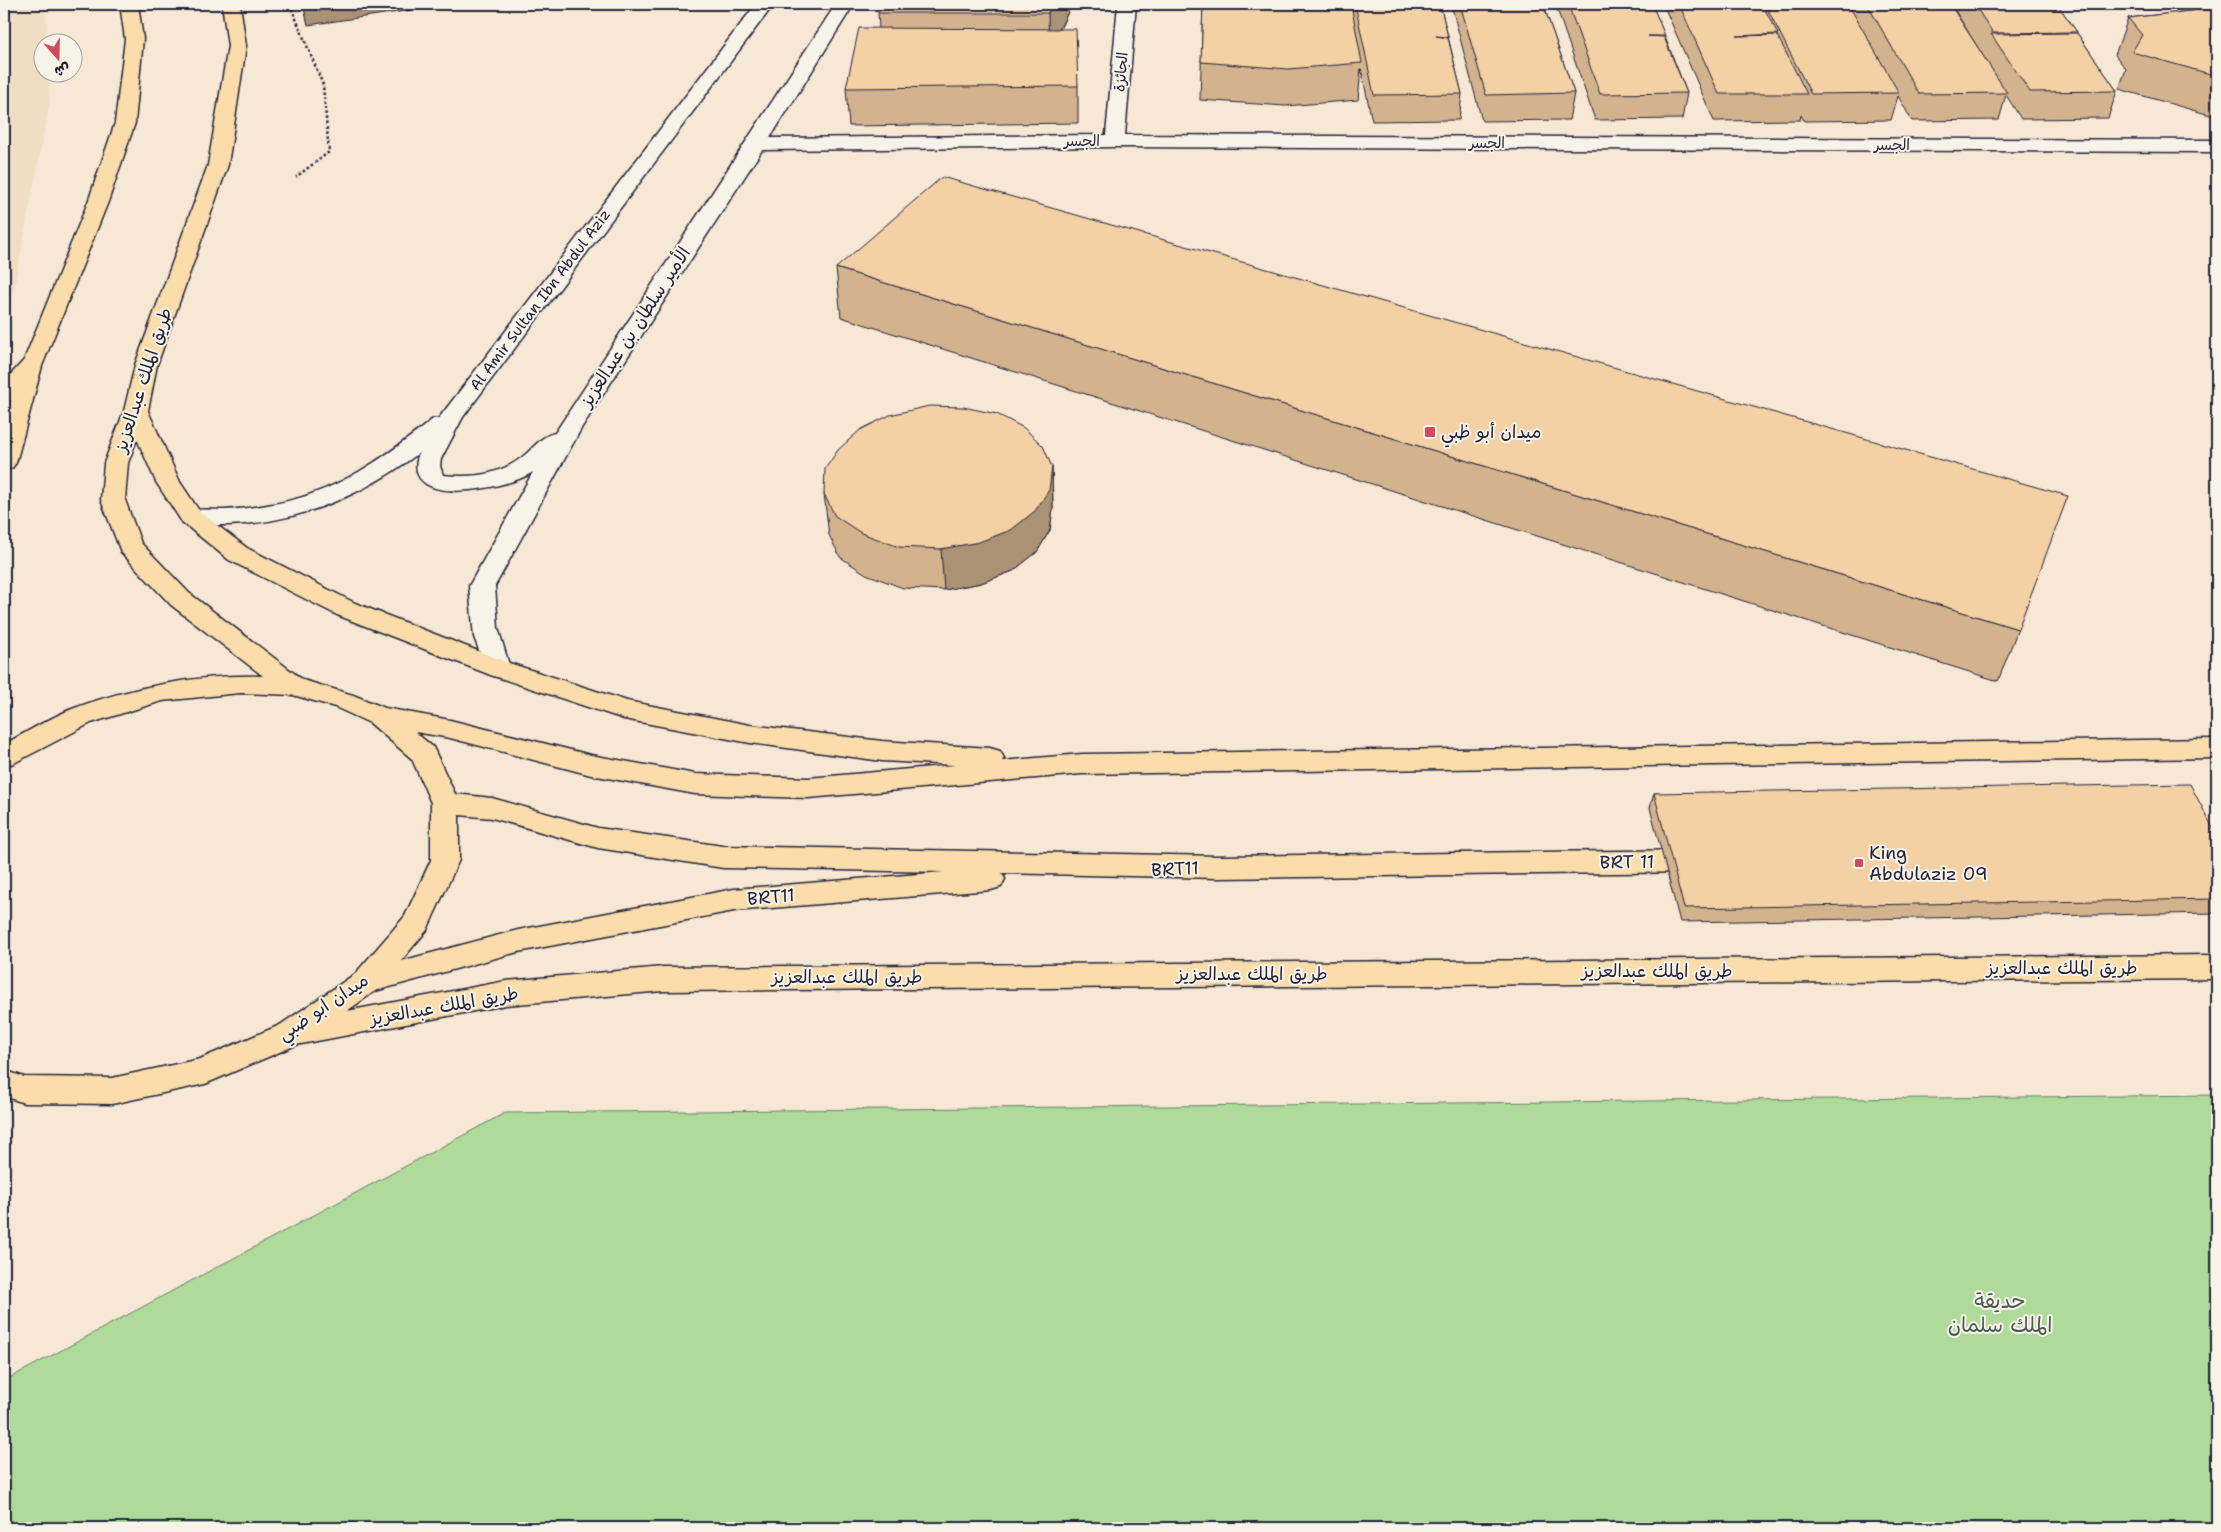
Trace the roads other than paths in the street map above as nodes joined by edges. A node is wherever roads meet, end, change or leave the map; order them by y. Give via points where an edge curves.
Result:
1 (129, 4) edge
2 (231, 4) edge
3 (766, 4) edge
4 (845, 4) edge
5 (1127, 4) edge
6 (1115, 141) junction
7 (756, 144) junction
8 (2217, 146) edge
9 (34, 362) junction
10 (4, 394) edge
11 (136, 411) junction
12 (452, 415) junction
13 (570, 427) junction
14 (4, 463) edge
15 (191, 517) junction
16 (497, 668) junction
17 (294, 686) junction
18 (380, 716) junction
19 (2217, 748) edge
20 (4, 756) edge
21 (1082, 764) junction
22 (445, 803) junction
23 (1724, 863) edge
24 (1218, 867) junction
25 (2217, 967) edge
26 (366, 982) junction
27 (291, 1034) junction
28 (4, 1083) edge

1 - 9 main road via 134,39 125,123 98,202
2 - 11 main road, طريق الملك عبدالعزيز via 237,46 218,165 146,365
3 - 12 street, Al Amir Sultan Ibn Abdul Aziz
4 - 7 street, الأمير سلطان بن عبدالعزيز
5 - 6 street, الجائزة
6 - 7 street, الجسر
6 - 8 street, الجسر
7 - 13 street, الأمير سلطان بن عبدالعزيز
9 - 10 main road
9 - 14 main road
11 - 15 main road via 168,482
11 - 17 main road, طريق الملك عبدالعزيز via 116,463 113,500 130,546 180,599
12 - 13 street, Al Amir Sultan Ibn Abdul Aziz via 427,462 428,471 436,481 456,484 504,478 523,468
12 - 15 street via 403,456 355,486 327,498 244,516
13 - 16 street, الأمير سلطان بن عبدالعزيز via 482,586 486,640
15 - 16 main road via 238,554 346,609
16 - 21 main road via 624,710 750,734 882,752
17 - 18 main road, ميدان ابو ضبي
17 - 20 main road, ميدان ابو ضبي via 240,684 161,692 82,716
18 - 21 main road via 450,729 591,765 695,784 808,788
18 - 22 main road, ميدان ابو ضبي via 423,754
19 - 21 main road
22 - 24 main road, BRT11 via 492,808 598,838 723,857
22 - 26 main road, ميدان ابو ضبي via 444,860 418,922
23 - 24 street
24 - 26 main road, BRT11 via 963,880 734,900 518,941
25 - 27 main road, طريق الملك عبدالعزيز via 663,979 506,993
26 - 27 main road, ميدان ابو ضبي
27 - 28 main road, ميدان ابو ضبي via 205,1071 112,1091 24,1090

